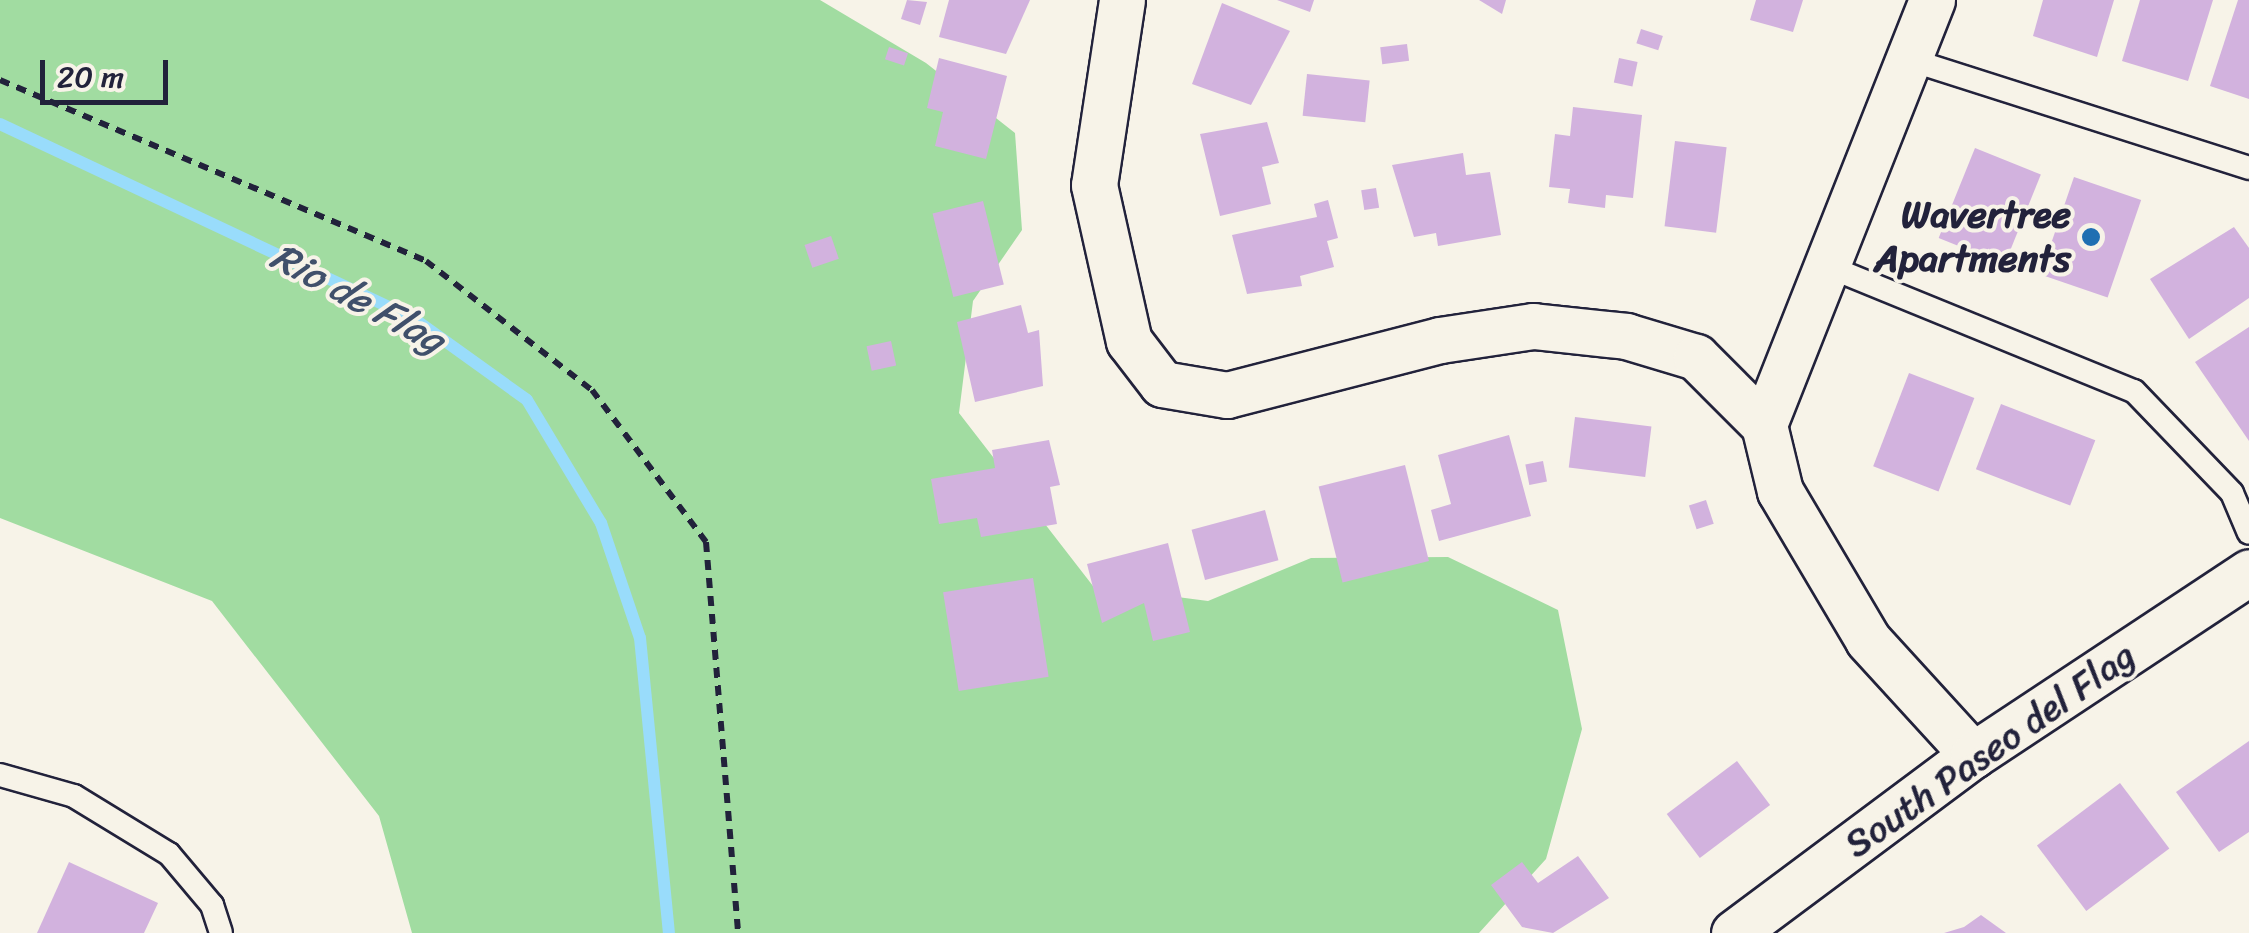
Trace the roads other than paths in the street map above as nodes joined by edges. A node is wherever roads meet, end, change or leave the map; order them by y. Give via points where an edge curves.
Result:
1 (1122, 0) edge
2 (1932, 0) edge
3 (1908, 60) junction
4 (2249, 168) edge
5 (1827, 266) junction
6 (1764, 425) junction
7 (2249, 533) edge
8 (2249, 572) edge
9 (1973, 755) junction
10 (0, 775) edge
11 (220, 933) edge
12 (1734, 933) edge

1 - 6 street via 1094,185 1129,342 1162,384 1227,395 1440,340 1534,326 1626,336 1696,357
2 - 3 street
3 - 4 lane
3 - 5 street
5 - 6 street
5 - 7 lane via 2134,391 2232,493
6 - 9 street via 1780,491 1868,640
8 - 9 street, South Paseo del Flag
9 - 12 street, South Paseo del Flag
10 - 11 lane via 74,796 169,854 212,906

